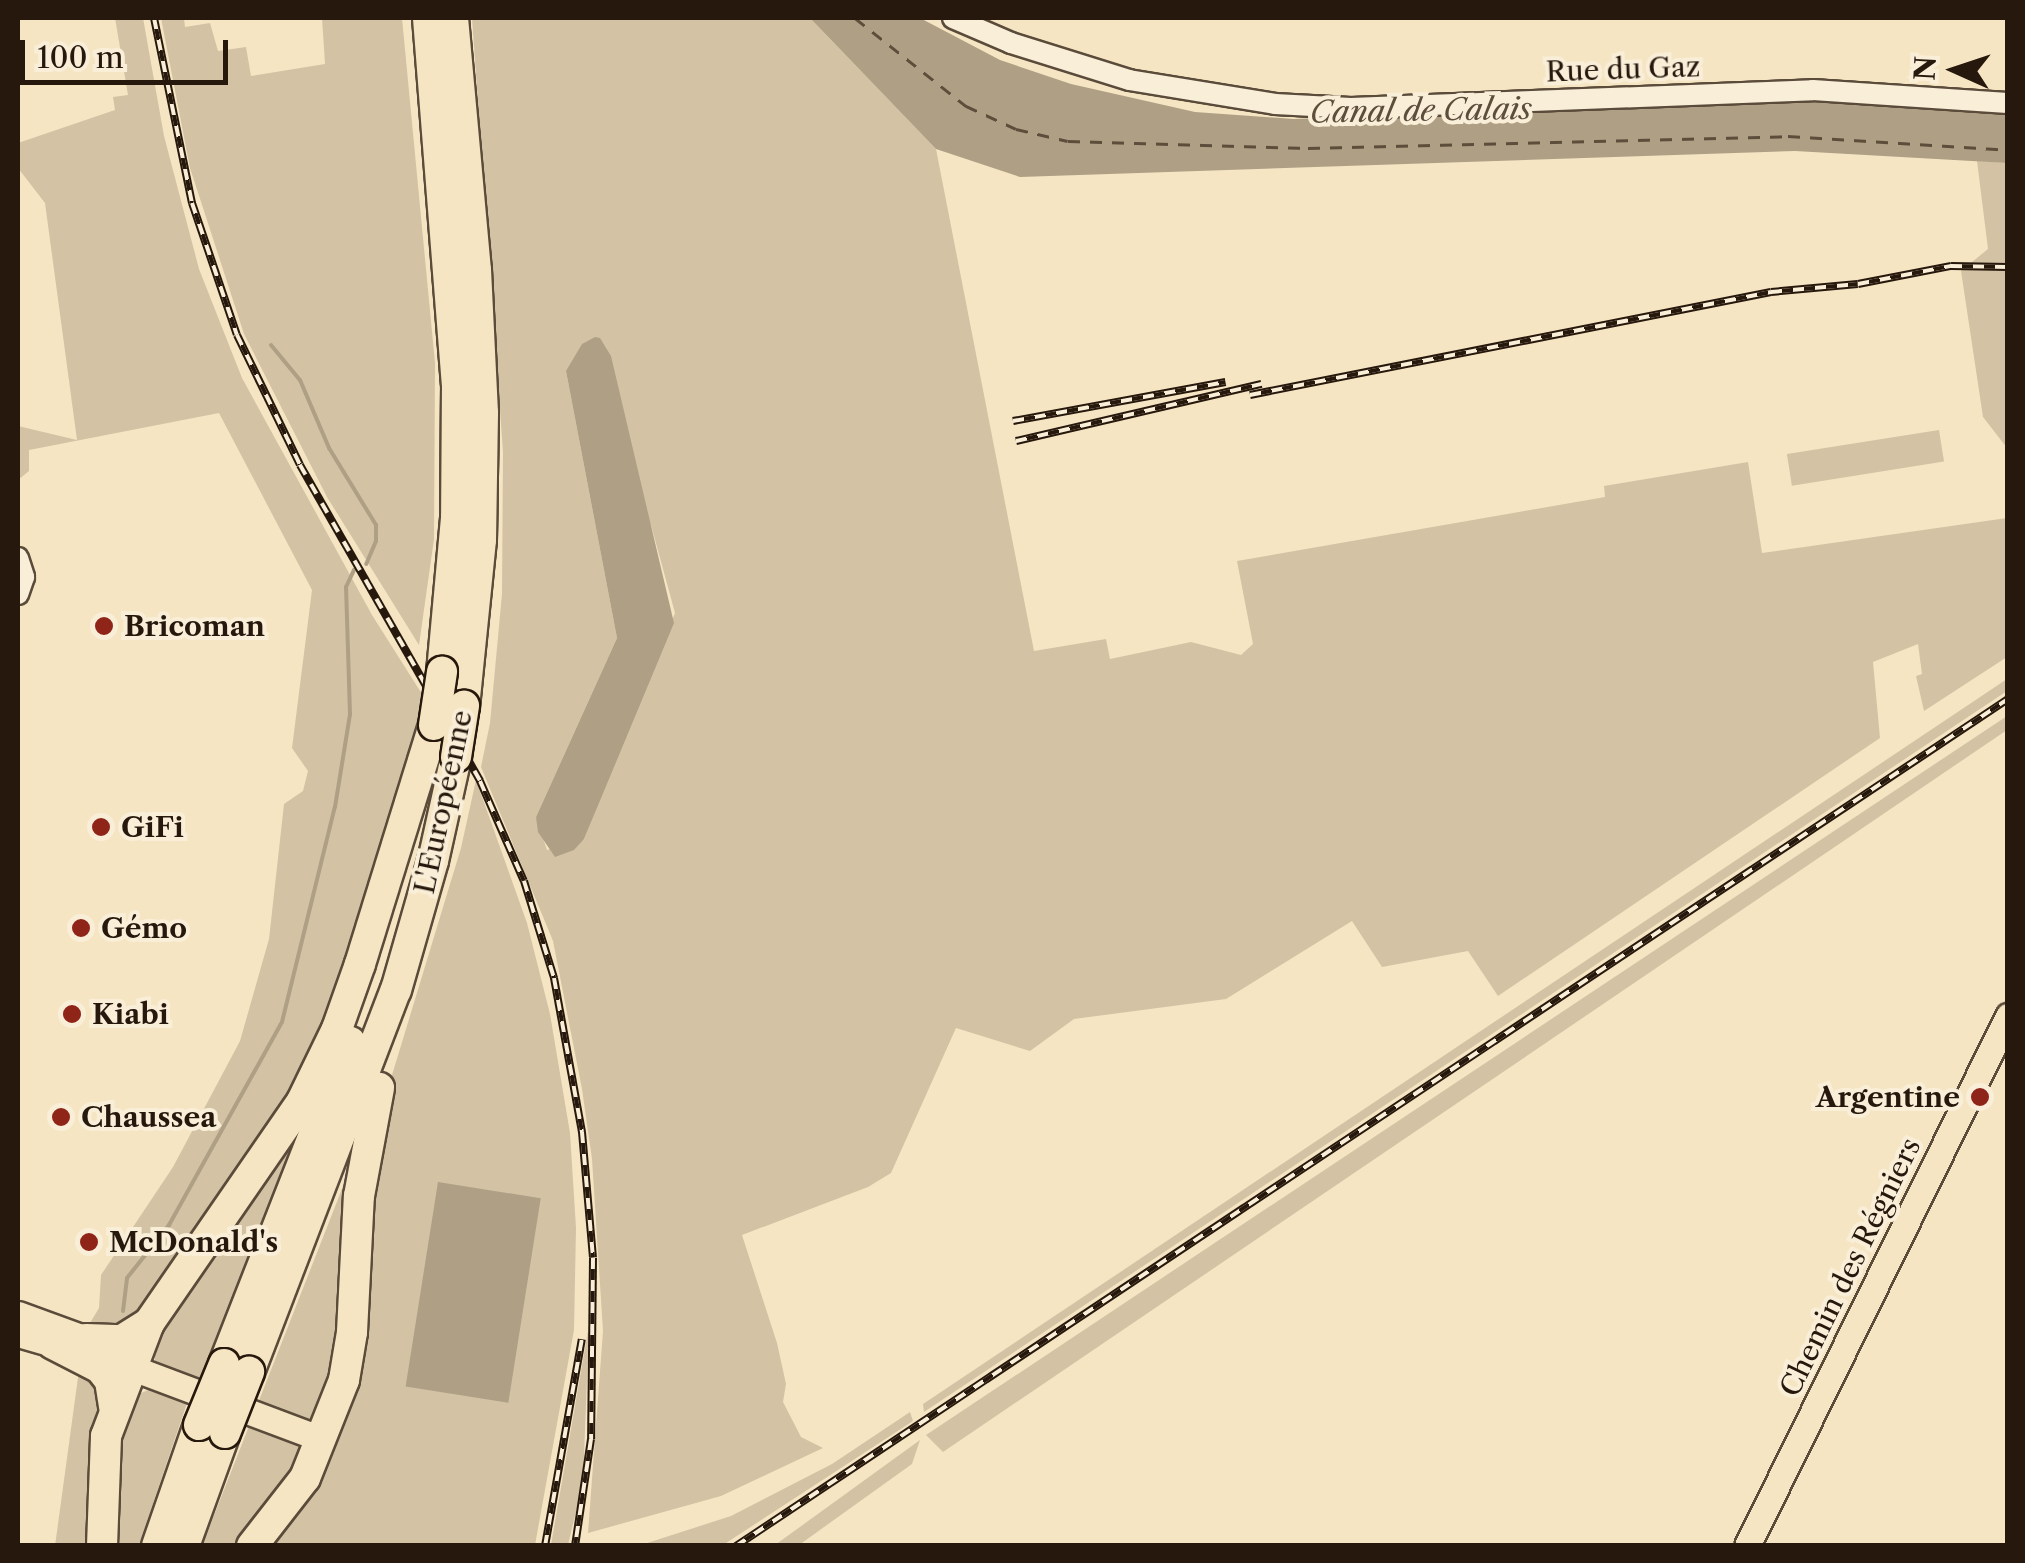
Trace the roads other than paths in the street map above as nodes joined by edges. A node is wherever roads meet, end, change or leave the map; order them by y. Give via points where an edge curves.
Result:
1 (428, 18) edge
2 (454, 18) edge
3 (953, 18) edge
4 (2008, 103) edge
5 (18, 558) edge
6 (18, 594) edge
7 (434, 725) junction
8 (412, 940) junction
9 (2008, 1016) edge
10 (18, 1314) edge
11 (149, 1322) junction
12 (18, 1334) edge
13 (86, 1338) junction
14 (53, 1344) junction
15 (139, 1366) junction
16 (236, 1368) junction
17 (114, 1407) junction
18 (212, 1429) junction
19 (322, 1438) junction
20 (102, 1546) edge
21 (157, 1546) edge
22 (184, 1546) edge
23 (252, 1546) edge
24 (1746, 1546) edge

1 - 7 highway, L'Européenne, bridge via 456,384 456,518
2 - 8 highway, L'Européenne, bridge via 483,412 479,573 456,757
3 - 4 street, Rue du Gaz via 1129,80 1275,104 1352,108 1813,90
5 - 6 street via 24,577
7 - 11 highway via 360,964 318,1070 276,1142
7 - 16 highway, L'Européenne via 404,868 366,997
8 - 16 highway, L'Européenne via 366,1077
8 - 19 highway via 362,1172 348,1366
9 - 24 main road, Chemin des Régniers
10 - 13 main road
11 - 13 highway via 122,1340
11 - 15 highway
12 - 14 main road
13 - 15 main road
14 - 15 main road
14 - 17 highway via 100,1368
15 - 17 highway
15 - 19 main road
16 - 18 highway, L'Européenne, bridge
17 - 20 highway via 102,1453
18 - 21 highway, L'Européenne
18 - 22 highway, L'Européenne
19 - 23 highway via 299,1489

